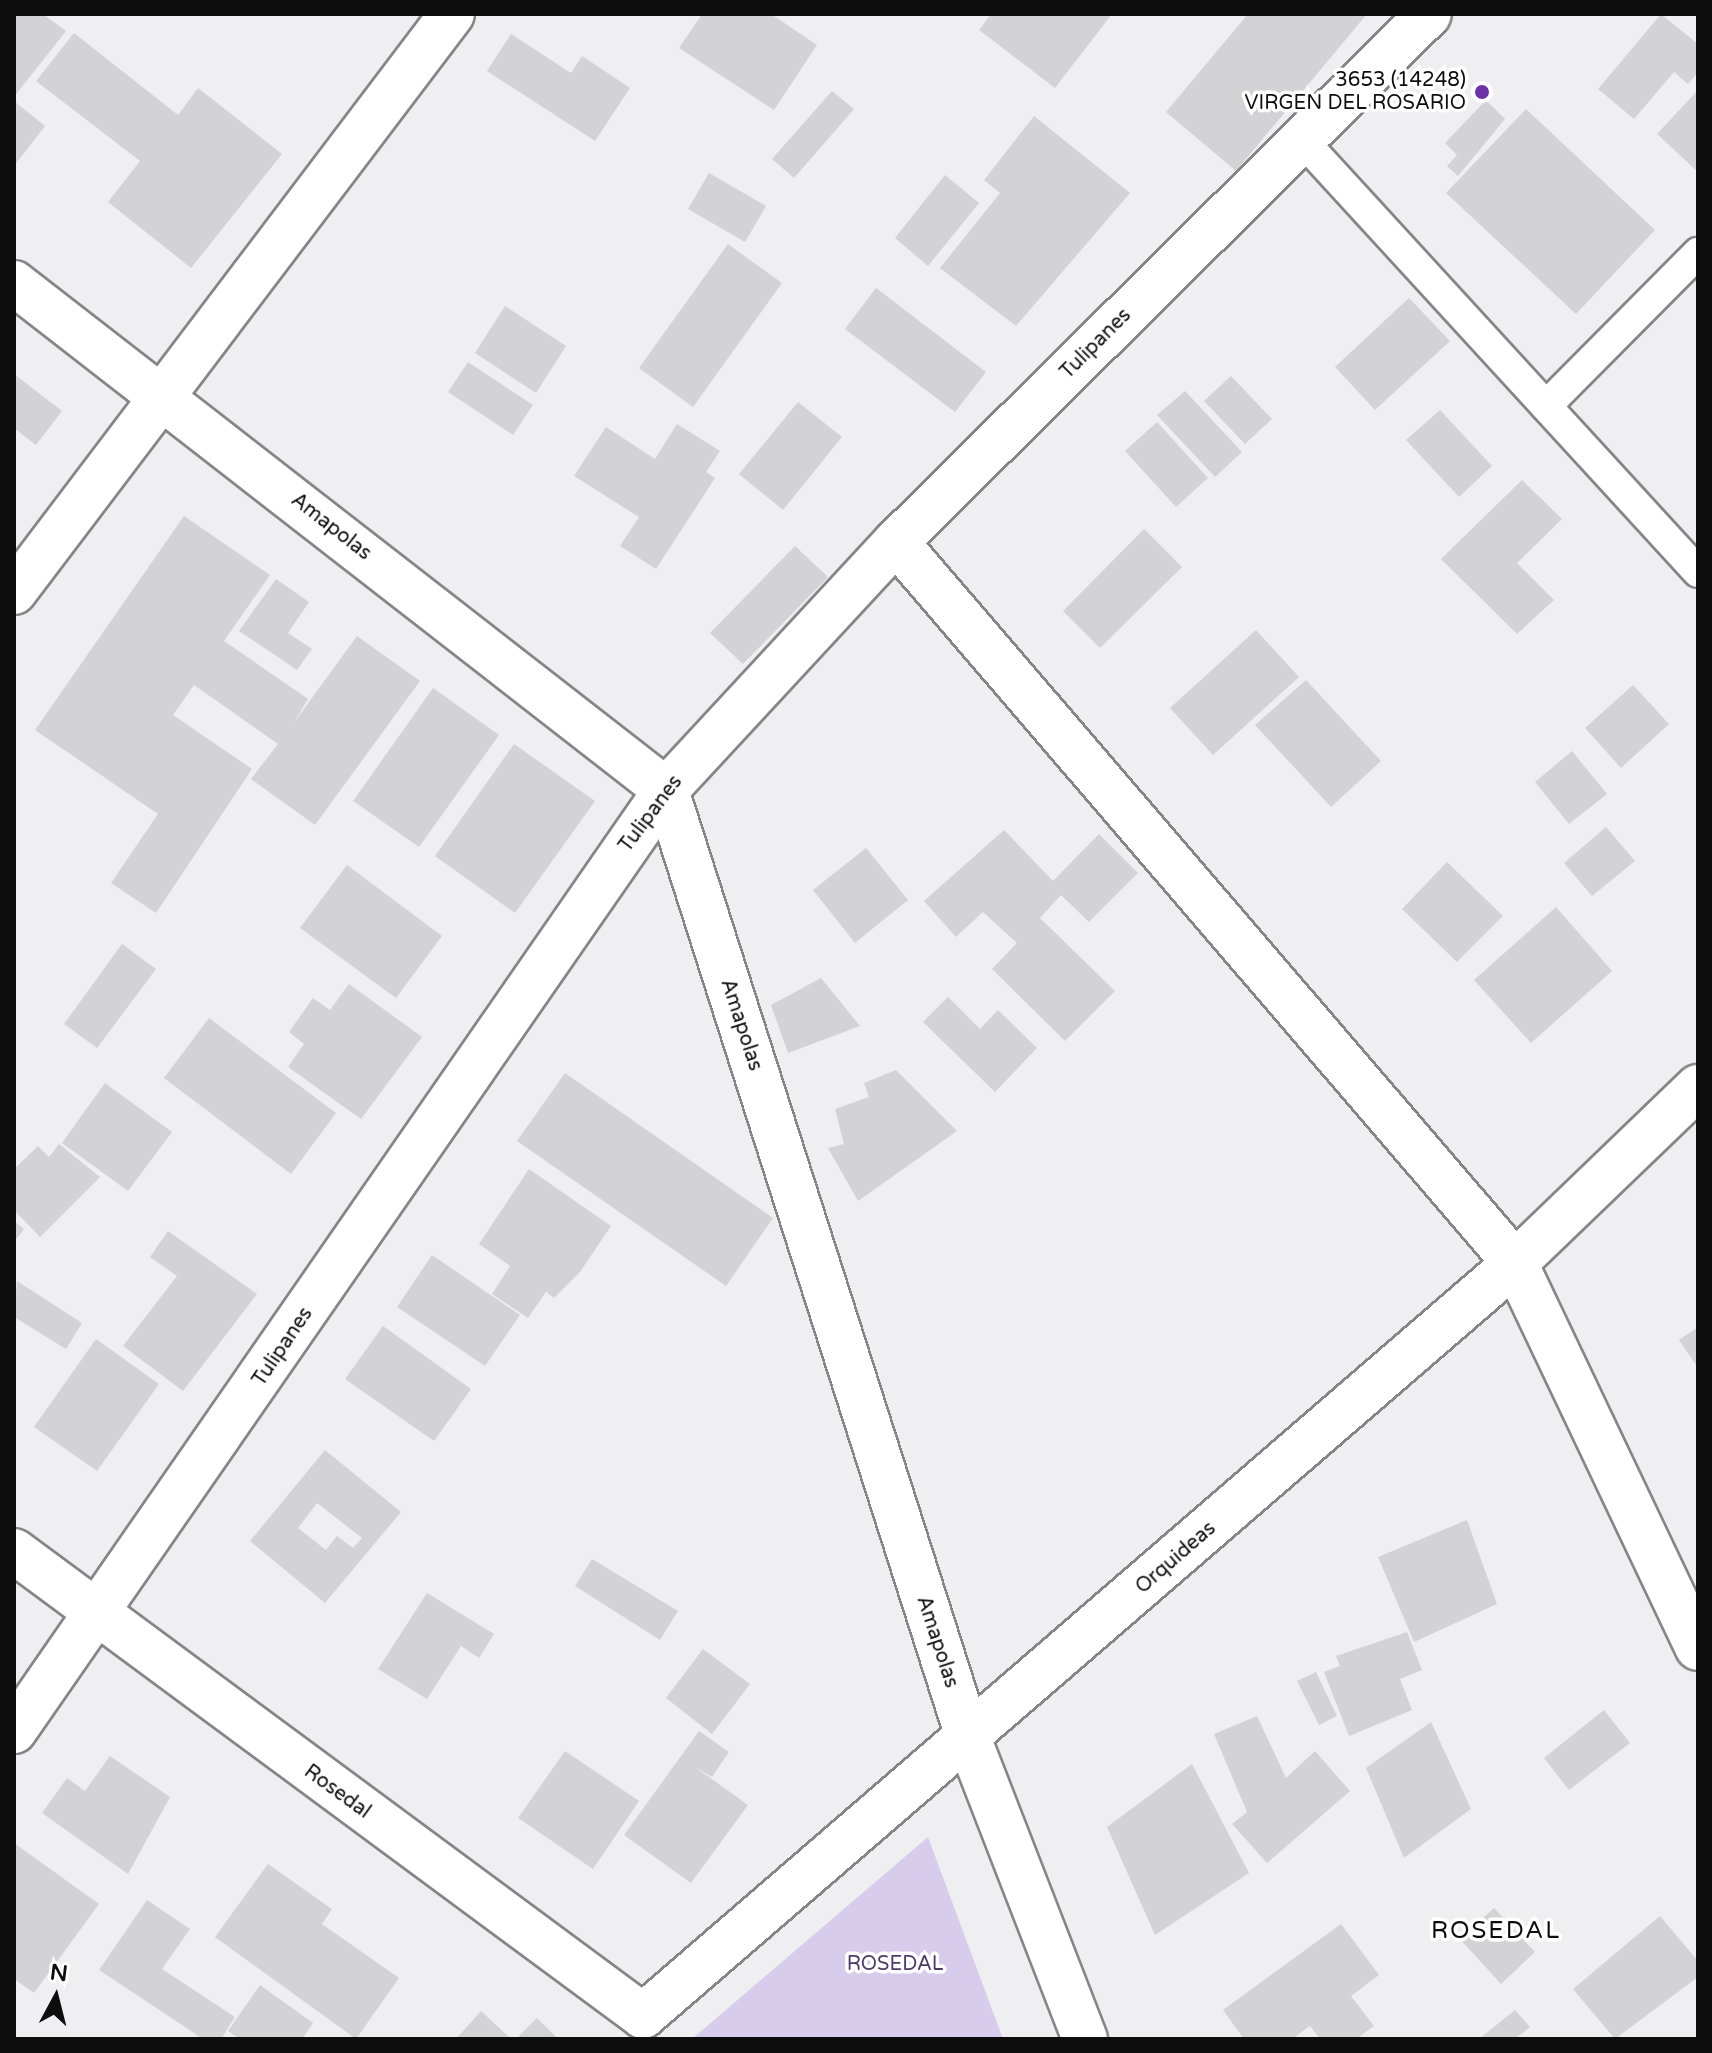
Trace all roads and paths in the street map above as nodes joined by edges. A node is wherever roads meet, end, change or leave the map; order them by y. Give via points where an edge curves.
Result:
1 (452, 14) edge
2 (1429, 14) edge
3 (1302, 140) junction
4 (1698, 253) edge
5 (14, 283) edge
6 (161, 394) junction
7 (1546, 406) junction
8 (896, 542) junction
9 (1698, 572) edge
10 (14, 592) edge
11 (666, 790) junction
12 (1698, 1087) edge
13 (1515, 1263) junction
14 (14, 1551) edge
15 (97, 1617) junction
16 (1698, 1648) edge
17 (14, 1731) edge
18 (969, 1740) junction
19 (639, 2028) edge
20 (1085, 2039) edge

1 - 6 street
2 - 3 street, Tulipanes
3 - 7 lane
3 - 8 street, Tulipanes
4 - 7 lane
5 - 6 street, Amapolas
6 - 10 street
6 - 11 street, Amapolas
7 - 9 lane
8 - 11 street, Tulipanes
8 - 13 street
11 - 15 street, Tulipanes
11 - 18 street, Amapolas
12 - 13 street, Orquideas
13 - 16 street
13 - 18 street, Orquideas
14 - 15 street, Rosedal
15 - 17 street, Tulipanes
15 - 19 street, Rosedal
18 - 19 street, Orquideas
18 - 20 street, Amapolas

